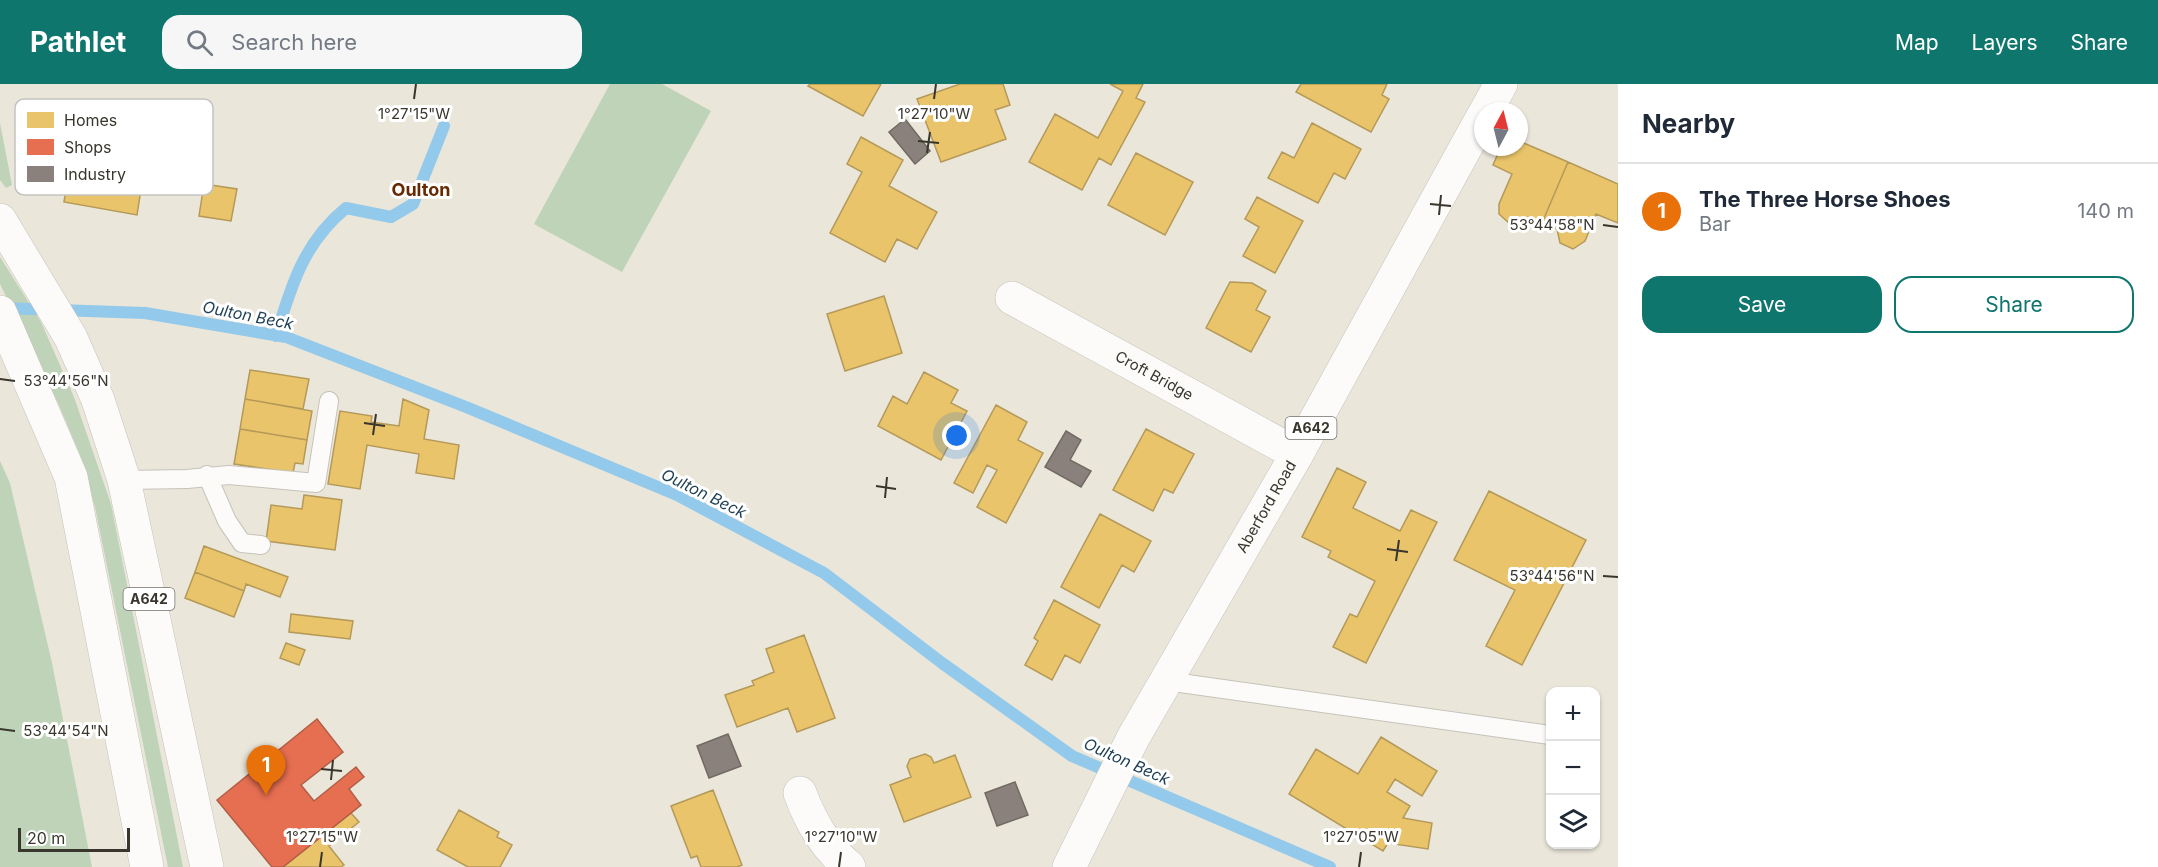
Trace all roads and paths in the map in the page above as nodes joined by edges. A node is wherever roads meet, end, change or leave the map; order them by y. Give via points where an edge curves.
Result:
1 (1501, 84) edge
2 (1491, 102) edge
3 (1474, 132) edge
4 (0, 220) edge
5 (1012, 298) dead end
6 (6, 326) edge
7 (329, 401) dead end
8 (1297, 454) junction
9 (207, 475) junction
10 (124, 480) junction
11 (261, 545) dead end
12 (1166, 681) junction
13 (1546, 734) edge
14 (800, 793) dead end
15 (1076, 853) edge
16 (147, 867) edge
17 (207, 867) edge
18 (849, 867) edge

1 - 2 main road
3 - 8 main road, Aberford Road / A642
4 - 10 main road, A642 via 71,338 98,400
5 - 8 main road, Croft Bridge
6 - 16 main road via 71,477
7 - 9 lane via 316,483
8 - 12 main road, Aberford Road / A642
9 - 10 lane
9 - 11 lane via 227,521 242,543
10 - 17 main road, A642
12 - 13 lane
12 - 15 main road, Aberford Road / A642
14 - 18 main road via 808,815 829,849

